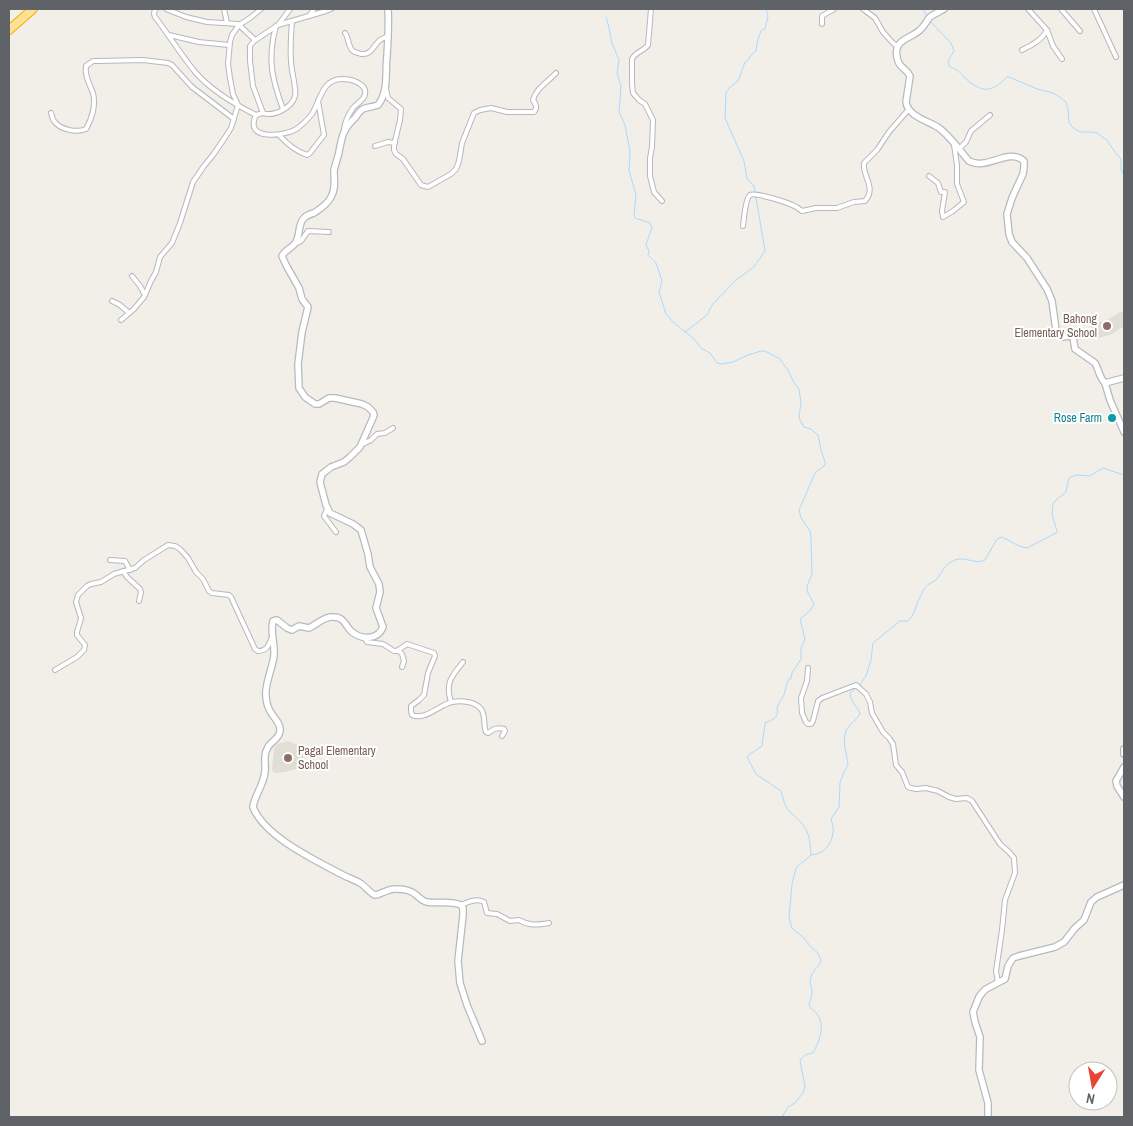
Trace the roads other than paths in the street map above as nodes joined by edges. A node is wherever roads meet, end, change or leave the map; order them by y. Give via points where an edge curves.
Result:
1 (33, 9) edge
2 (156, 9) edge
3 (166, 9) edge
4 (224, 9) edge
5 (262, 9) edge
6 (290, 9) edge
7 (314, 9) edge
8 (331, 9) edge
9 (388, 9) edge
10 (651, 9) edge
11 (834, 9) edge
12 (863, 9) edge
13 (944, 9) edge
14 (1028, 9) edge
15 (1061, 9) edge
16 (1094, 9) edge
17 (309, 16) junction
18 (292, 21) junction
19 (227, 23) junction
20 (822, 24) dead end
21 (239, 25) junction
22 (277, 26) junction
23 (9, 30) edge
24 (1047, 30) junction
25 (1080, 31) dead end
26 (345, 32) dead end
27 (169, 35) junction
28 (388, 36) junction
29 (255, 40) junction
30 (229, 45) junction
31 (898, 47) junction
32 (1022, 50) dead end
33 (1116, 57) dead end
34 (1062, 59) dead end
35 (556, 73) dead end
36 (386, 83) junction
37 (318, 100) junction
38 (238, 105) junction
39 (283, 109) junction
40 (909, 109) junction
41 (51, 113) dead end
42 (263, 113) junction
43 (256, 115) junction
44 (990, 115) dead end
45 (234, 120) junction
46 (344, 131) junction
47 (279, 135) junction
48 (395, 143) junction
49 (954, 143) junction
50 (375, 146) dead end
51 (959, 149) junction
52 (929, 176) dead end
53 (662, 201) dead end
54 (743, 226) dead end
55 (329, 232) dead end
56 (295, 244) junction
57 (132, 276) dead end
58 (145, 295) junction
59 (112, 301) dead end
60 (129, 314) junction
61 (121, 320) dead end
62 (1124, 378) edge
63 (1105, 382) junction
64 (393, 428) dead end
65 (1124, 432) edge
66 (361, 445) junction
67 (327, 509) junction
68 (336, 532) dead end
69 (110, 560) dead end
70 (130, 570) junction
71 (123, 571) junction
72 (139, 601) dead end
73 (272, 637) junction
74 (364, 637) junction
75 (398, 650) junction
76 (464, 662) dead end
77 (402, 667) dead end
78 (808, 668) dead end
79 (55, 670) dead end
80 (451, 702) junction
81 (502, 736) dead end
82 (1124, 749) edge
83 (1124, 754) edge
84 (1124, 767) edge
85 (1124, 797) edge
86 (1123, 887) edge
87 (461, 905) junction
88 (549, 923) dead end
89 (998, 983) junction
90 (482, 1041) dead end
91 (988, 1117) edge

1 - 23 highway
2 - 27 street via 154,14
3 - 19 street via 198,20
4 - 19 street
5 - 21 street
6 - 22 street
7 - 17 street
8 - 17 street
9 - 28 street
10 - 53 street via 647,47 632,59 632,88 653,120 650,176 654,192
11 - 20 street via 822,16
12 - 31 street via 875,18
13 - 31 street
14 - 24 street
15 - 25 street
16 - 33 street
17 - 18 street
18 - 22 street
18 - 39 street via 291,60 296,94 293,102
19 - 21 street
21 - 29 street
21 - 30 street
22 - 29 street
22 - 39 street via 271,62
24 - 32 street via 1040,39
24 - 34 street
26 - 28 street via 351,48 358,53 368,53
27 - 30 street
27 - 38 street via 197,73
28 - 36 street
29 - 42 street via 250,46 251,64 254,89
30 - 38 street via 230,78
31 - 40 street via 899,64 910,76 906,102
35 - 48 street via 535,94 534,112 507,112 491,108 474,113 456,169 429,186 421,185 396,154
36 - 46 street via 380,103 363,109
36 - 48 street via 388,98 400,109
37 - 46 street via 323,90 338,79 352,80 364,88 364,98 352,110
37 - 47 street via 312,113 298,128
37 - 47 street via 324,134 310,153 297,151
38 - 43 street
38 - 45 street
39 - 42 street
40 - 49 street via 938,127
40 - 54 street via 864,163 869,187 865,201 837,208 802,211 785,202 753,194 748,198
41 - 45 street via 59,126 78,132 86,129 94,100 86,66 98,60 143,60 172,65 192,87
42 - 43 street
43 - 47 street via 255,129
44 - 51 street via 971,130
45 - 58 street via 229,133 193,182 172,243 160,257
46 - 56 street via 335,167 333,195 322,208 300,222
48 - 50 street
49 - 51 street
49 - 52 street via 957,184 964,202 943,217 944,192
51 - 63 street via 974,163 1005,157 1024,161 1023,174 1008,214 1009,234 1047,289 1058,332 1063,337 1073,337 1075,349 1095,363 1100,378
55 - 56 street via 308,230
56 - 66 street via 282,256 308,307 298,364 299,388 316,404 332,398 371,409 374,415
57 - 58 street
58 - 60 street
59 - 60 street
60 - 61 street
62 - 63 street
63 - 65 street
64 - 66 street
66 - 67 street via 344,462 322,474 320,482
67 - 68 street via 324,516
67 - 74 street via 361,530 370,567 380,584 376,608 383,627 380,634
69 - 70 street via 124,560
70 - 71 street
70 - 73 street via 165,546 175,546 184,553 212,593 231,597 255,649 266,650
71 - 72 street via 140,589
71 - 79 street via 87,586 78,595 76,602 80,622 77,635 84,650
73 - 74 street via 275,619 292,630 298,626 309,628 322,619 333,617 340,618 351,632
73 - 87 street via 274,653 265,695 280,730 277,739 266,750 264,780 253,807 258,817 300,853 361,883 376,895 399,889 412,892 427,902
74 - 75 street via 367,642
75 - 77 street via 404,661
75 - 80 street via 409,644 434,654 425,692 411,706 412,715 422,716
76 - 80 street via 449,681
78 - 89 street via 801,698 802,713 808,724 813,721 818,701 856,685 866,694 882,732 893,744 896,765 908,787 926,788 972,801 1000,844 1014,858 1015,873 1005,900 996,970
80 - 81 street via 469,702 480,707 486,732 504,729
82 - 83 street
84 - 85 street via 1116,781
86 - 89 street via 1091,902 1084,920 1064,942 1013,958 1005,980
87 - 88 street via 481,901 487,913 510,921 519,920 531,925
87 - 90 street via 460,983
89 - 91 street via 982,993 973,1012 980,1037 978,1070 988,1103

